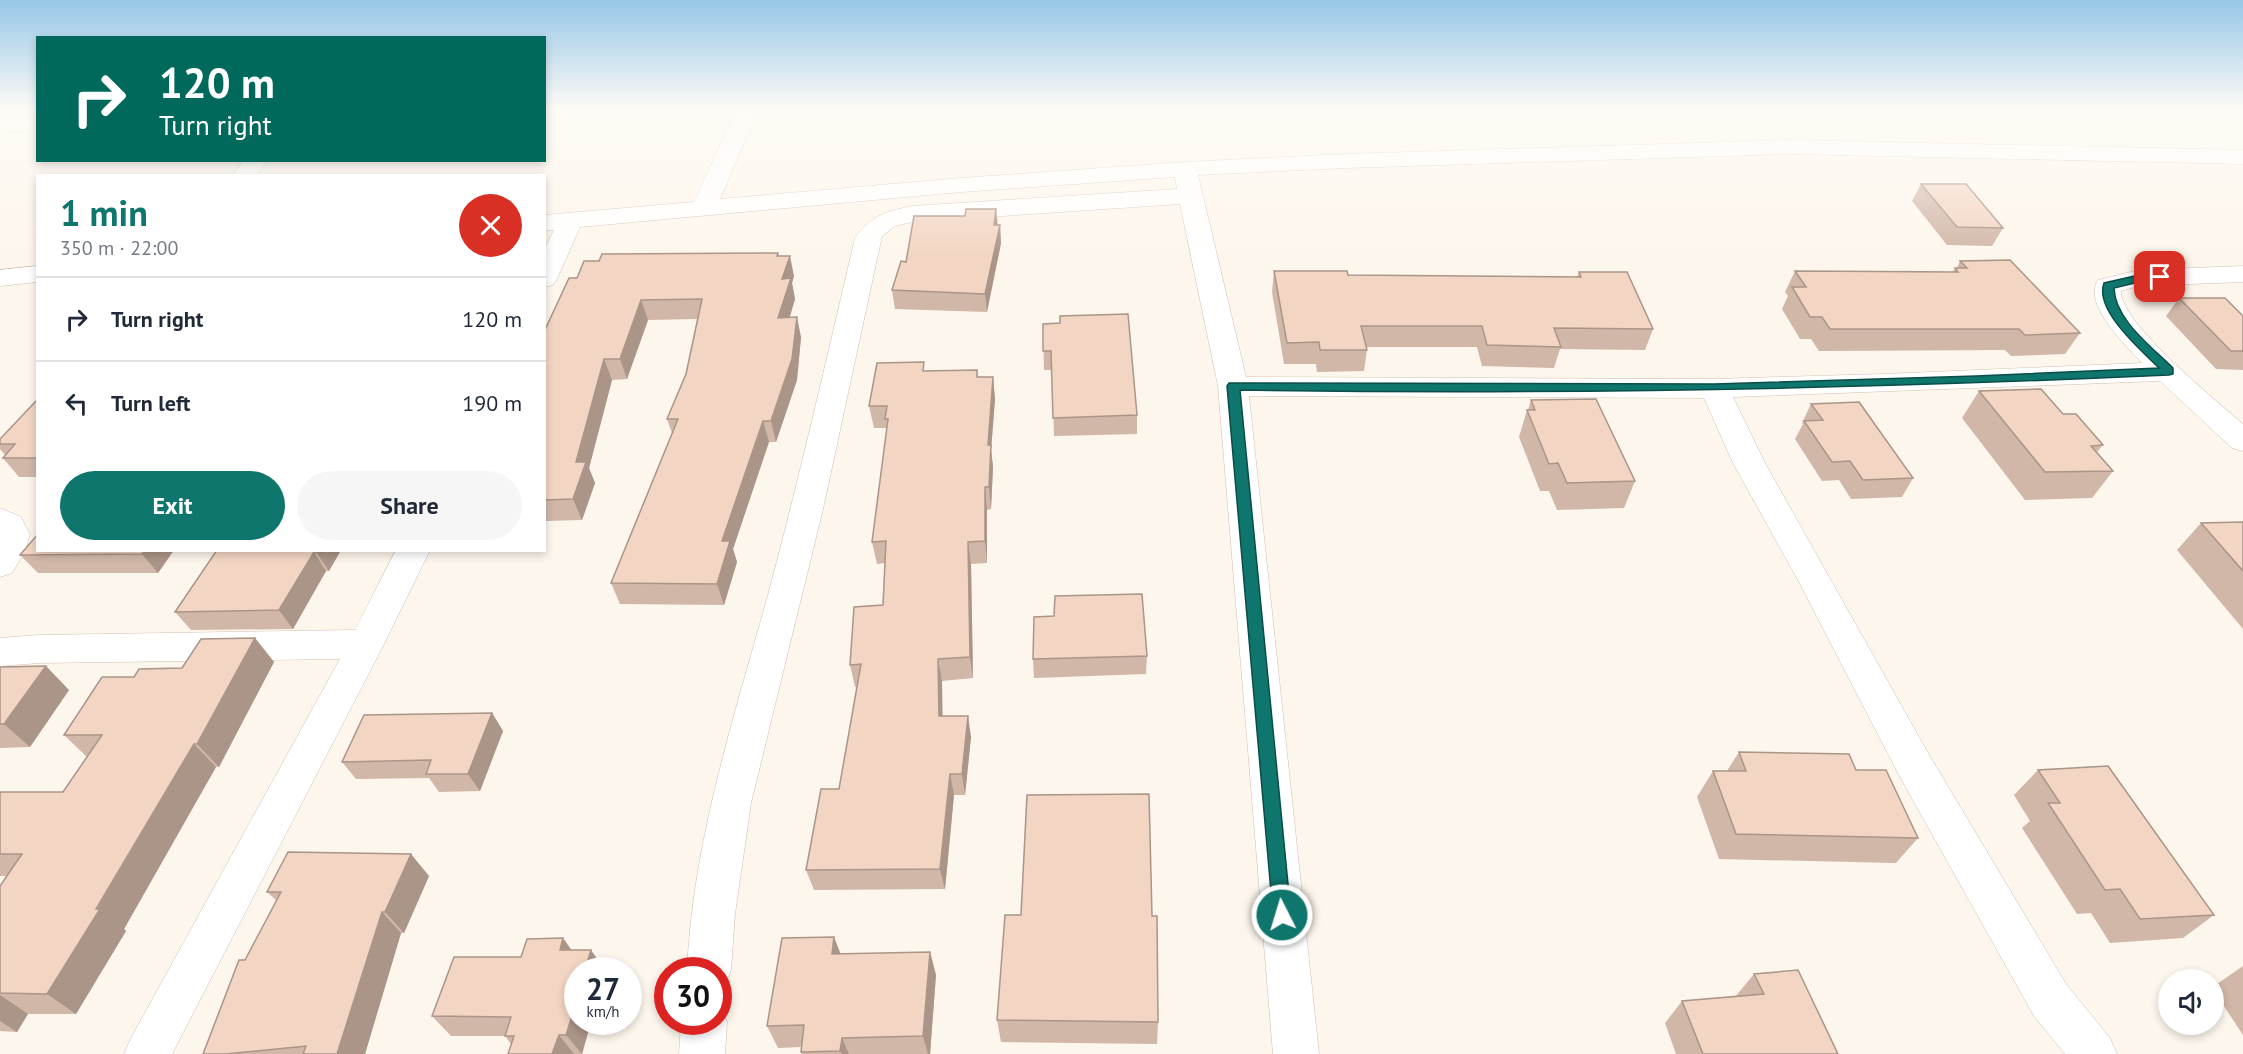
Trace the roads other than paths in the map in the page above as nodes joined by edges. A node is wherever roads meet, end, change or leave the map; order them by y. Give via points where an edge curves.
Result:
1 (725, 159) edge
2 (1505, 159) edge
3 (255, 162) edge
4 (246, 174) edge
5 (1187, 182) junction
6 (704, 208) junction
7 (571, 220) junction
8 (546, 223) edge
9 (2243, 273) edge
10 (36, 274) edge
11 (546, 275) edge
12 (0, 278) edge
13 (2169, 371) junction
14 (1233, 386) junction
15 (1714, 388) junction
16 (2243, 441) edge
17 (0, 520) edge
18 (412, 552) edge
19 (0, 564) edge
20 (366, 644) junction
21 (0, 652) edge
22 (710, 957) edge
23 (703, 1035) edge
24 (147, 1054) edge
25 (702, 1054) edge
26 (1296, 1054) edge
27 (2094, 1054) edge

1 - 6 street
2 - 5 street
3 - 4 street
5 - 6 street via 961,185
5 - 14 street
5 - 22 street via 912,214 885,220 868,238 807,509 731,803
6 - 7 street
7 - 8 street
7 - 11 street
9 - 13 street via 2139,278 2108,286 2109,300 2125,326
10 - 12 street
13 - 15 street
13 - 16 street
14 - 15 street
14 - 26 street
15 - 27 street via 1749,463 2004,925 2050,1000
17 - 19 street via 9,525 13,534
18 - 20 street
20 - 21 street
20 - 24 street
23 - 25 street

